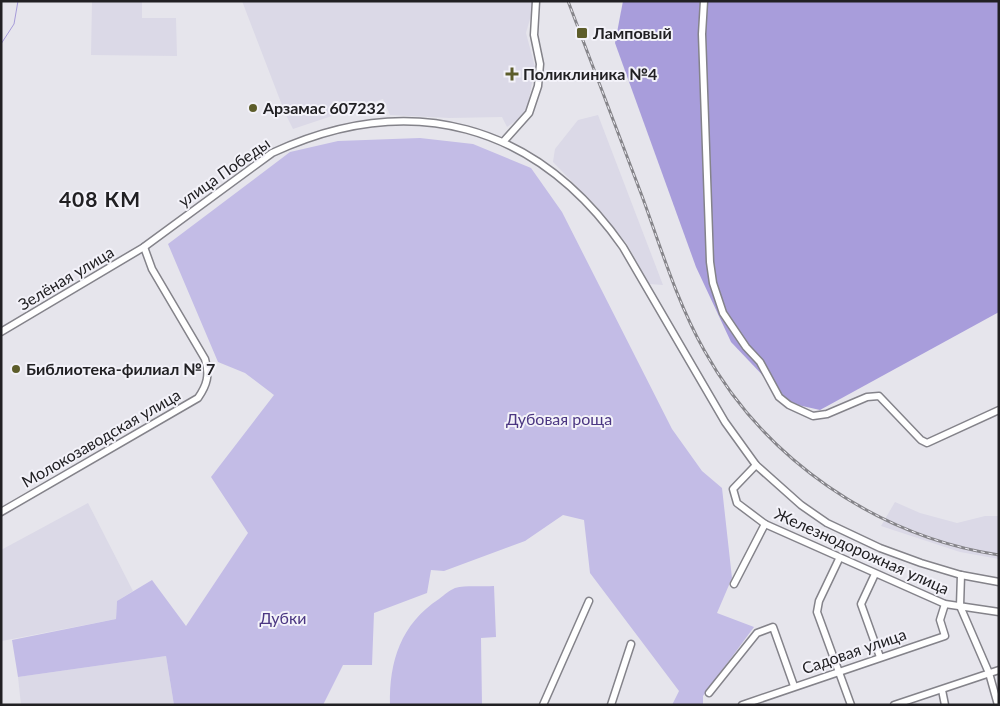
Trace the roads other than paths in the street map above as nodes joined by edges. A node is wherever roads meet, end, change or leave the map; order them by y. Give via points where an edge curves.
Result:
1 (536, 1) edge
2 (704, 1) edge
3 (503, 142) junction
4 (144, 247) junction
5 (1, 332) edge
6 (999, 410) edge
7 (756, 465) junction
8 (1, 512) edge
9 (764, 524) junction
10 (839, 558) junction
11 (875, 574) junction
12 (961, 575) junction
13 (999, 582) edge
14 (734, 584) dead end
15 (589, 601) dead end
16 (945, 604) junction
17 (960, 606) junction
18 (999, 612) edge
19 (631, 644) dead end
20 (880, 657) junction
21 (999, 670) edge
22 (839, 672) junction
23 (988, 674) junction
24 (794, 686) junction
25 (942, 690) junction
26 (710, 693) dead end
27 (544, 705) edge
28 (610, 705) edge
29 (742, 705) edge
30 (851, 705) edge
31 (894, 705) edge
32 (945, 705) edge
33 (998, 705) edge

1 - 3 street via 534,35 540,64 538,86 529,113
2 - 6 street via 702,34 713,283 723,313 760,362 779,397 813,416 827,414 866,397 879,396 921,440 928,443
3 - 4 street, улица Победы via 467,129 431,123 391,122 311,137 272,153
3 - 7 street, улица Победы via 555,174 609,227 725,422
4 - 5 street, Зелёная улица
4 - 8 street, Молокозаводская улица via 152,269 205,359 209,370 206,386 198,398
7 - 9 street, Железнодорожная улица via 733,489 737,503
7 - 12 street, улица Победы via 801,505 827,523 880,548
9 - 10 street, Железнодорожная улица
9 - 14 street
10 - 11 street, Железнодорожная улица
10 - 22 street via 817,612
11 - 16 street, Железнодорожная улица
11 - 20 street via 861,604
12 - 13 street, улица Победы
12 - 17 street
15 - 27 street
16 - 17 street, Железнодорожная улица
16 - 20 street, Садовая улица via 940,620 945,636
17 - 18 street, Железнодорожная улица
17 - 23 street
19 - 28 street
20 - 22 street, Садовая улица
21 - 23 street
22 - 24 street, Садовая улица
22 - 30 street
23 - 25 street
23 - 33 street
24 - 26 street via 774,627 757,633
24 - 29 street, Садовая улица
25 - 31 street
25 - 32 street

